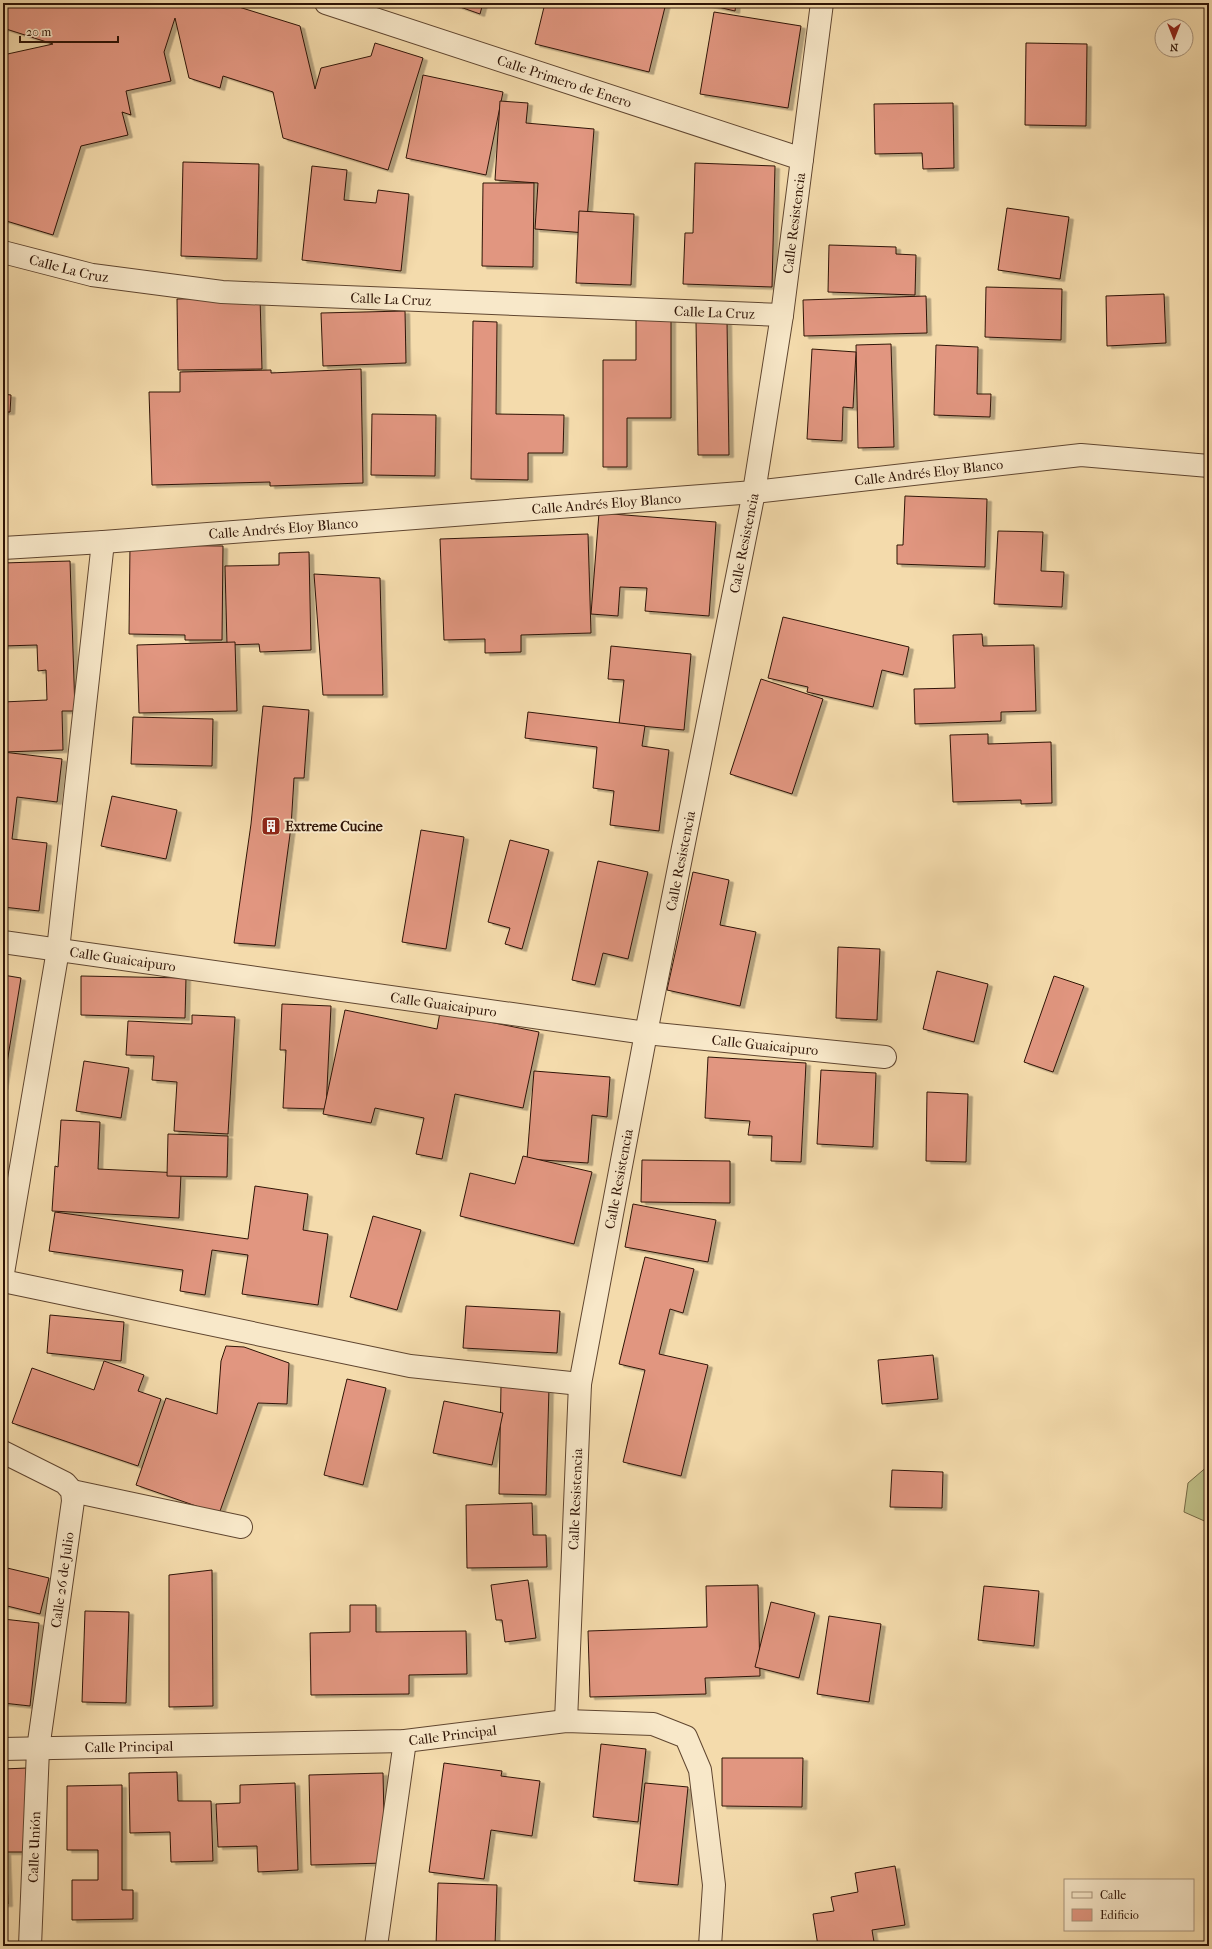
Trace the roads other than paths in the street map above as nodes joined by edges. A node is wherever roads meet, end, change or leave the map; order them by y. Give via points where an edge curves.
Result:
1 (326, 3) edge
2 (822, 3) edge
3 (802, 159) junction
4 (3, 252) edge
5 (782, 315) junction
6 (1209, 466) edge
7 (754, 492) junction
8 (103, 542) junction
9 (3, 548) edge
10 (3, 942) edge
11 (58, 950) junction
12 (646, 1034) junction
13 (884, 1057) dead end
14 (3, 1273) edge
15 (3, 1281) edge
16 (580, 1384) junction
17 (3, 1452) edge
18 (72, 1491) junction
19 (241, 1527) dead end
20 (566, 1721) junction
21 (405, 1741) junction
22 (3, 1749) edge
23 (38, 1749) junction
24 (30, 1946) edge
25 (376, 1946) edge
26 (710, 1946) edge

1 - 3 street, Calle Primero de Enero
2 - 3 street, Calle Resistencia
3 - 5 street, Calle Resistencia
4 - 5 street, Calle La Cruz via 92,275 222,292
5 - 7 street, Calle Resistencia
6 - 7 street, Calle Andrés Eloy Blanco via 1081,455
7 - 8 street, Calle Andrés Eloy Blanco
7 - 12 street, Calle Resistencia
8 - 9 street, Calle Andrés Eloy Blanco
8 - 11 street
10 - 11 street, Calle Guaicaipuro
11 - 12 street, Calle Guaicaipuro
11 - 14 street
12 - 13 street, Calle Guaicaipuro
12 - 16 street, Calle Resistencia
15 - 16 street via 410,1366
16 - 20 street, Calle Resistencia
17 - 18 street via 65,1483
18 - 19 street
18 - 23 street, Calle 26 de Julio via 73,1501
20 - 21 street, Calle Principal
20 - 26 street, Calle Principal via 653,1724 686,1737 700,1770 714,1885
21 - 23 street, Calle Principal
21 - 25 street
22 - 23 street, Calle Principal
23 - 24 street, Calle Unión

